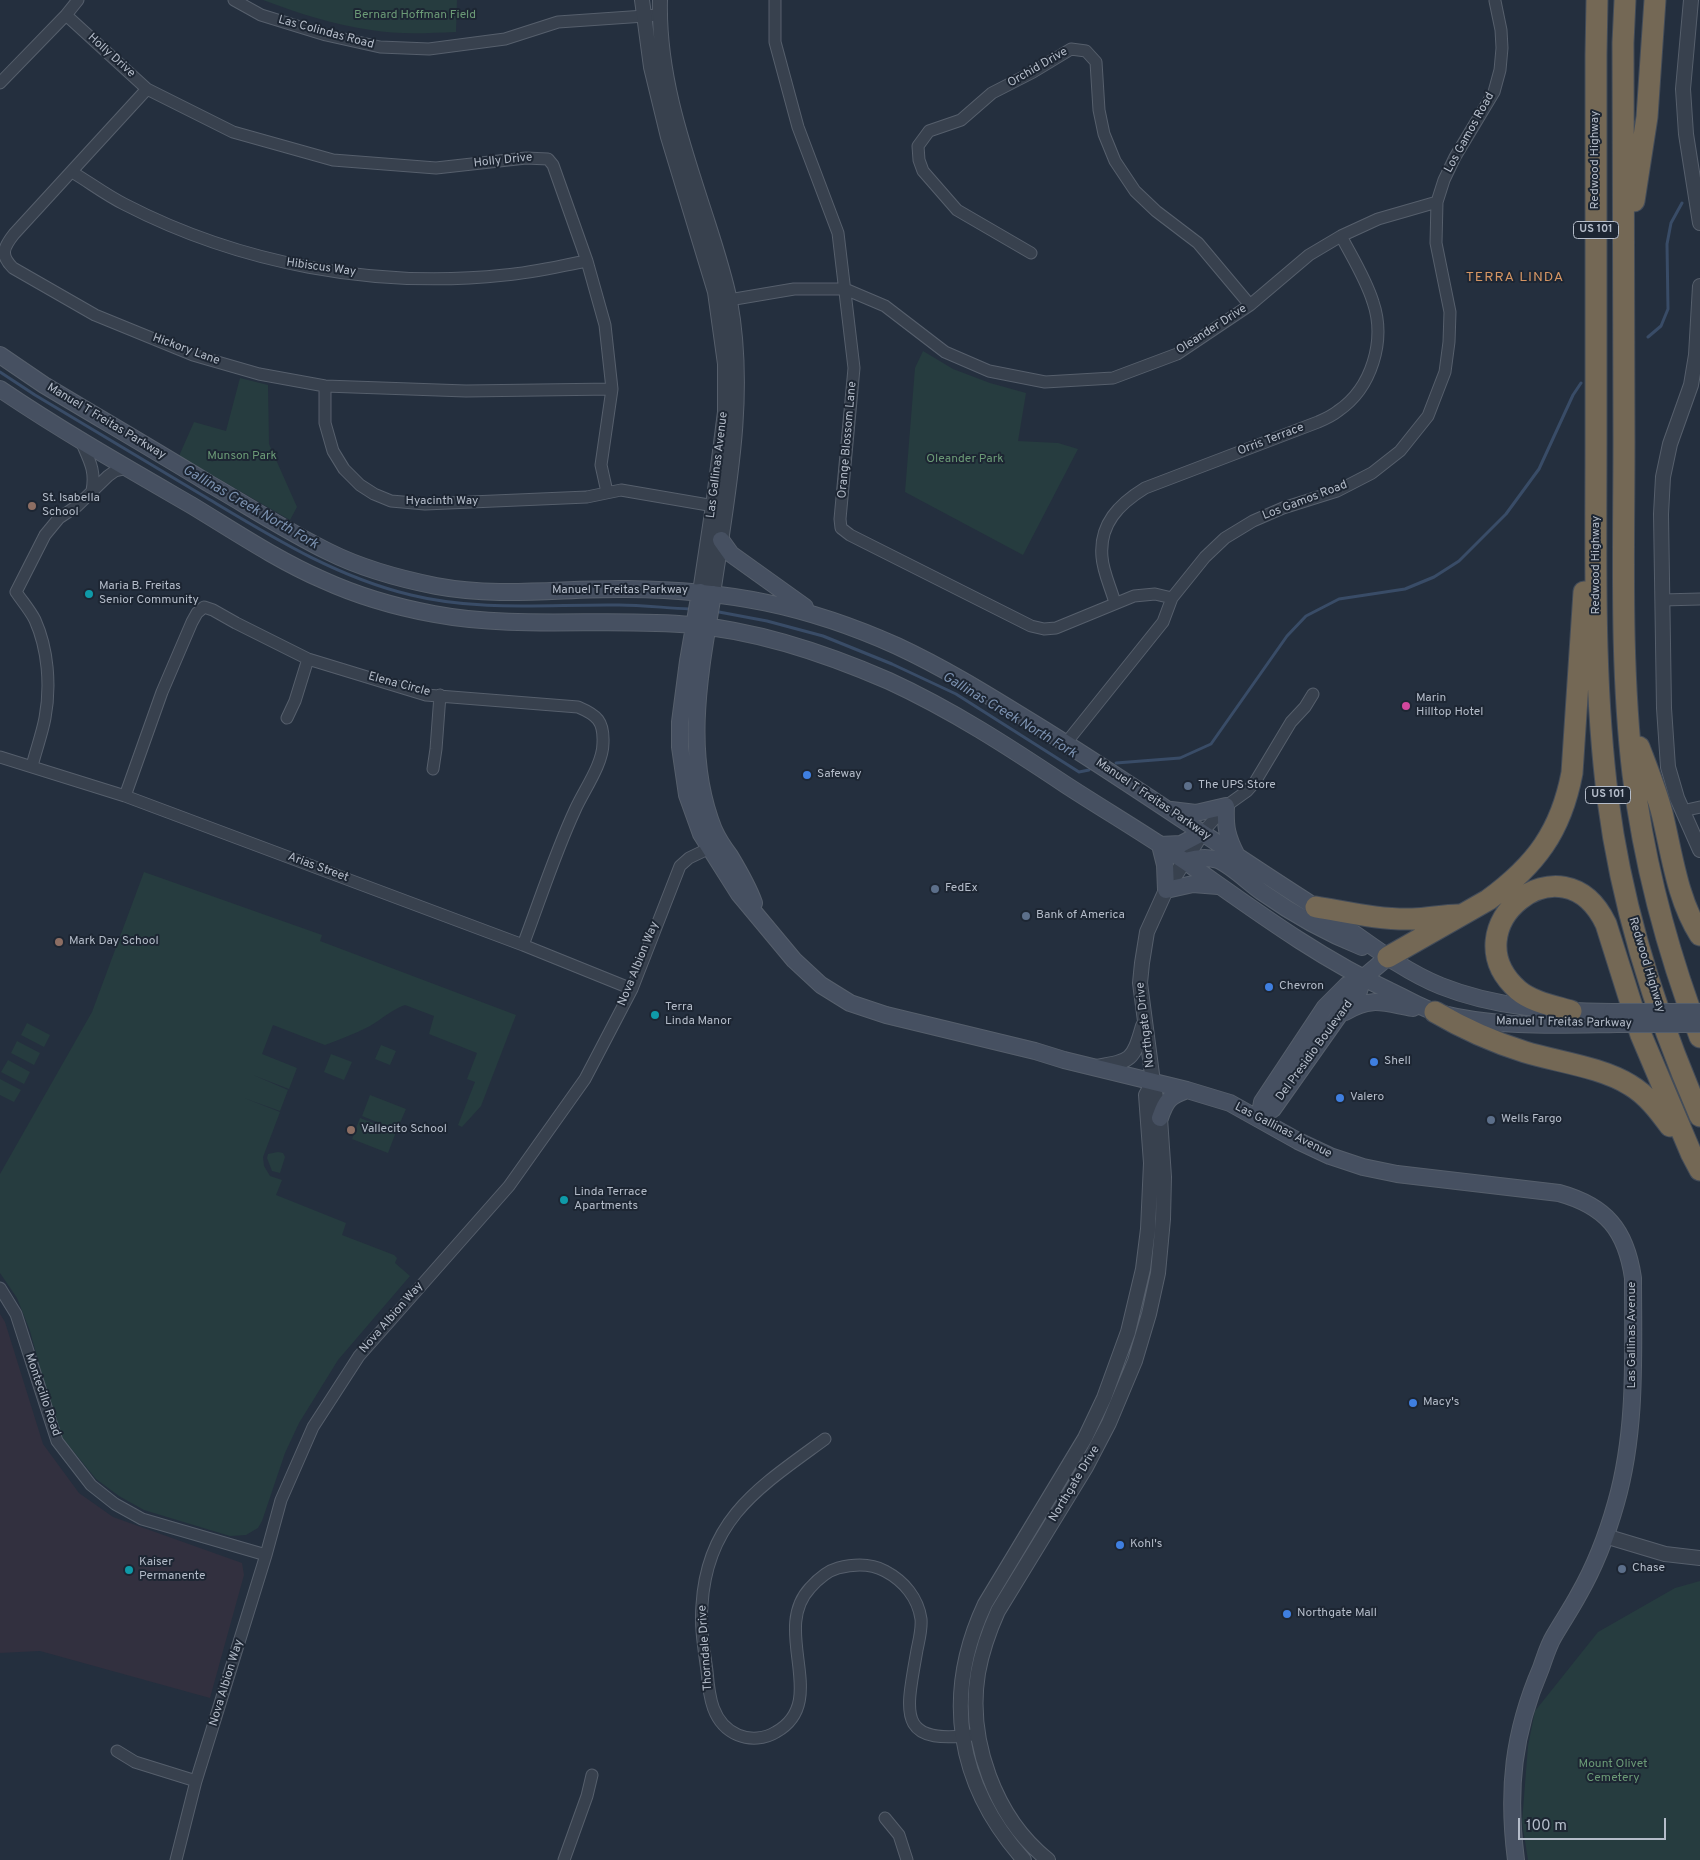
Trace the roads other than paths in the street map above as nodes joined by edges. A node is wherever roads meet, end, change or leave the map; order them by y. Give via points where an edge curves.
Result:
1 (78, 0) edge
2 (234, 0) edge
3 (642, 0) edge
4 (660, 0) edge
5 (775, 0) edge
6 (1597, 0) edge
7 (1624, 0) edge
8 (1656, 0) edge
9 (1691, 0) edge
10 (1496, 1) edge
11 (66, 15) junction
12 (660, 15) junction
13 (644, 16) junction
14 (0, 83) edge
15 (148, 89) junction
16 (72, 172) junction
17 (1437, 202) junction
18 (1700, 223) edge
19 (1341, 236) junction
20 (1031, 253) dead end
21 (588, 261) junction
22 (1623, 270) junction
23 (1700, 286) edge
24 (845, 289) junction
25 (724, 301) junction
26 (1250, 305) junction
27 (0, 355) edge
28 (1698, 355) edge
29 (325, 386) junction
30 (0, 389) edge
31 (612, 389) junction
32 (80, 440) junction
33 (1596, 460) junction
34 (128, 468) junction
35 (92, 491) junction
36 (607, 492) junction
37 (719, 507) junction
38 (721, 540) junction
39 (1172, 598) junction
40 (1700, 599) edge
41 (1662, 600) junction
42 (1115, 603) junction
43 (704, 610) junction
44 (815, 614) junction
45 (308, 659) junction
46 (1313, 694) dead end
47 (440, 696) junction
48 (1628, 713) junction
49 (287, 718) dead end
50 (1066, 743) junction
51 (0, 757) edge
52 (32, 766) junction
53 (433, 770) dead end
54 (125, 796) junction
55 (1226, 806) junction
56 (1700, 807) edge
57 (1168, 810) junction
58 (1682, 811) junction
59 (1202, 833) junction
60 (715, 845) junction
61 (1160, 845) junction
62 (1700, 850) edge
63 (1237, 856) junction
64 (1185, 861) junction
65 (1220, 887) junction
66 (1166, 890) junction
67 (1316, 907) junction
68 (1461, 915) junction
69 (1700, 935) edge
70 (523, 945) junction
71 (1316, 952) junction
72 (1388, 957) junction
73 (1363, 978) junction
74 (632, 989) junction
75 (1325, 1007) junction
76 (1571, 1011) junction
77 (1435, 1012) junction
78 (1700, 1012) edge
79 (1339, 1016) junction
80 (1614, 1018) junction
81 (1145, 1020) junction
82 (1700, 1024) edge
83 (1700, 1037) edge
84 (1094, 1067) junction
85 (1153, 1082) junction
86 (1187, 1090) junction
87 (1700, 1116) edge
88 (1160, 1118) junction
89 (1259, 1119) junction
90 (1695, 1161) edge
91 (1143, 1269) junction
92 (1158, 1273) junction
93 (0, 1288) edge
94 (825, 1439) dead end
95 (1605, 1536) junction
96 (266, 1555) junction
97 (1700, 1558) edge
98 (1547, 1651) junction
99 (979, 1734) junction
100 (963, 1736) junction
101 (117, 1751) dead end
102 (592, 1775) dead end
103 (196, 1781) junction
104 (885, 1818) dead end
105 (176, 1860) edge
106 (564, 1860) edge
107 (908, 1860) edge
108 (1024, 1860) edge
109 (1048, 1860) edge
110 (1509, 1860) edge
111 (1516, 1860) edge

1 - 11 street
2 - 13 street, Las Colindas Road via 261,15 326,35 380,47 429,49 505,39 558,22
3 - 13 street, Las Gallinas Avenue
4 - 12 street, Las Gallinas Avenue
5 - 24 street, Orange Blossom Lane via 776,42 798,128 838,233
6 - 33 highway, Redwood Highway / US 101
7 - 22 highway, US 101
8 - 22 highway via 1647,117
9 - 18 street via 1683,89 1686,134
10 - 17 street, Los Gamos Road via 1502,48 1494,92 1455,157
11 - 14 street
11 - 15 street, Holly Drive
12 - 13 street, Las Colindas Road
12 - 25 street, Las Gallinas Avenue via 666,77 677,128 720,262
13 - 25 street, Las Gallinas Avenue via 651,67 668,137 709,266
15 - 16 street, Hickory Lane
15 - 21 street, Holly Drive via 233,132 333,160 436,168 526,158 548,159
16 - 21 street, Hibiscus Way via 122,203 176,228 281,263 398,279 431,279 506,275
16 - 29 street, Hickory Lane via 8,242 4,256 13,268 95,315 193,355 259,374
17 - 19 street, Oleander Drive via 1378,219
17 - 39 street, Los Gamos Road via 1436,243 1450,312 1450,342 1445,372 1428,416 1400,451 1372,473 1337,491 1253,520 1225,538
19 - 26 street, Oleander Drive via 1309,255
19 - 42 street, Orris Terrace via 1367,285 1378,319 1377,347 1371,371 1354,397 1332,415 1144,488 1126,500 1108,523 1102,540 1102,558
20 - 26 street, Orchid Drive via 957,210 924,170 918,146 929,131 961,120 992,93 1072,48 1086,51 1096,62 1099,110 1115,161 1135,191 1198,243
21 - 31 street, Holly Drive via 605,325
22 - 48 highway, US 101 via 1624,613
23 - 28 street
24 - 25 street, Oleander Drive via 794,289
24 - 26 street, Oleander Drive via 885,306 945,352 989,371 1045,382 1122,375 1177,354
24 - 42 street, Orange Blossom Lane via 854,368 841,528 1031,626 1056,628
25 - 37 street, Las Gallinas Avenue via 725,412
27 - 43 main road, Manuel T Freitas Parkway via 44,385 332,554 393,576 441,586 496,593 624,589
28 - 41 street via 1662,477
29 - 31 street, Hickory Lane via 466,392
29 - 36 street, Hyacinth Way via 325,423 333,451 344,469 360,485 391,501 425,504 587,497
30 - 32 main road, Manuel T Freitas Parkway
31 - 36 street, Holly Drive via 601,465
32 - 34 main road, Manuel T Freitas Parkway
32 - 35 street via 93,467
33 - 68 highway via 1573,765 1562,814 1544,847 1523,870 1488,900
33 - 87 highway, Redwood Highway / US 101 via 1598,677 1612,822 1624,889 1644,963 1670,1042
34 - 35 street via 115,471
34 - 43 main road, Manuel T Freitas Parkway via 308,573 387,603 435,614 493,621
35 - 52 street via 59,518 45,535 16,592 34,619 43,641 47,666 45,717
36 - 37 street via 621,490
37 - 38 street, Las Gallinas Avenue
37 - 43 street, Las Gallinas Avenue
38 - 43 street, Las Gallinas Avenue
38 - 44 main road via 731,554
39 - 42 street, Orange Blossom Lane via 1155,594 1134,596
39 - 50 street, Los Gamos Road via 1163,622
40 - 41 street
41 - 58 street via 1668,767
43 - 44 main road, Manuel T Freitas Parkway via 752,598
43 - 60 main road, Las Gallinas Avenue via 698,694 688,747 700,779
43 - 61 main road, Manuel T Freitas Parkway via 762,637 805,649 886,680 941,706
44 - 50 main road, Manuel T Freitas Parkway via 871,635 950,672
45 - 47 street, Elena Circle via 426,695
45 - 49 street
45 - 54 street, Elena Circle via 204,607 192,622 162,692
46 - 55 street, Northgate Drive via 1291,722 1255,782
47 - 53 street
47 - 70 street, Elena Circle via 578,707 594,714 601,725 601,757 575,811
48 - 69 highway via 1661,811 1688,913
48 - 83 highway, US 101 via 1634,781 1650,867 1676,966
50 - 57 main road, Manuel T Freitas Parkway
51 - 52 street, Arias Street
52 - 54 street, Arias Street
54 - 70 street, Arias Street
55 - 57 main road via 1196,813
55 - 59 street, Northgate Drive
55 - 63 main road via 1226,831
56 - 58 street
57 - 59 main road, Manuel T Freitas Parkway
58 - 62 street
59 - 61 main road via 1181,844
59 - 63 main road, Manuel T Freitas Parkway
59 - 64 street, Northgate Drive
60 - 74 street, Nova Albion Way via 680,866
60 - 84 main road, Las Gallinas Avenue via 749,888 759,917 794,960 821,985 850,1003
61 - 64 main road, Manuel T Freitas Parkway
61 - 66 main road
63 - 67 main road, Manuel T Freitas Parkway
64 - 65 main road, Manuel T Freitas Parkway
64 - 66 street, Northgate Drive
64 - 72 main road via 1196,858 1219,860 1263,893 1331,934
65 - 66 main road via 1193,884
65 - 71 main road, Manuel T Freitas Parkway
66 - 81 street, Northgate Drive via 1147,932 1140,983
67 - 68 highway via 1414,920
67 - 72 main road, Manuel T Freitas Parkway
68 - 72 highway
70 - 74 street, Arias Street
71 - 73 main road, Manuel T Freitas Parkway
71 - 75 main road via 1331,969 1335,980
72 - 73 main road, Del Presidio Boulevard
72 - 76 main road, Manuel T Freitas Parkway via 1438,985 1465,994 1518,1007
73 - 75 main road, Del Presidio Boulevard via 1347,984
73 - 77 main road, Manuel T Freitas Parkway
73 - 79 main road, Del Presidio Boulevard via 1359,991
74 - 96 street, Nova Albion Way via 585,1079 509,1186 353,1365 313,1427 284,1490
75 - 89 main road, Del Presidio Boulevard via 1262,1102
76 - 80 main road, Manuel T Freitas Parkway
76 - 90 highway via 1519,991 1498,958 1497,936 1507,911 1524,895 1539,888 1556,887 1578,892 1593,902 1601,913 1641,1035
77 - 79 main road via 1369,1002
77 - 80 main road, Manuel T Freitas Parkway via 1508,1025
77 - 90 highway via 1469,1032 1598,1071 1630,1085 1655,1106
78 - 80 main road, Manuel T Freitas Parkway, bridge
79 - 89 main road, Del Presidio Boulevard via 1273,1109
80 - 82 main road, Manuel T Freitas Parkway, bridge
81 - 84 street via 1137,1047 1130,1057 1124,1062
81 - 85 street, Northgate Drive
84 - 85 main road, Las Gallinas Avenue
85 - 86 main road, Las Gallinas Avenue
85 - 88 street, Northgate Drive
85 - 91 street, Northgate Drive via 1146,1095 1151,1163
86 - 88 main road via 1167,1102
86 - 89 main road, Las Gallinas Avenue via 1230,1103
88 - 92 street, Northgate Drive via 1164,1177
89 - 95 main road, Las Gallinas Avenue via 1298,1141 1363,1167 1559,1193 1580,1199 1600,1211 1615,1227 1625,1243 1633,1278 1634,1390 1624,1468
91 - 92 street
91 - 100 street, Northgate Drive via 1128,1332 1095,1417 1073,1459 994,1587 975,1625 962,1673
92 - 99 street, Northgate Drive via 1143,1336 1109,1423 989,1631 976,1695
93 - 96 street, Montecillo Road via 16,1314 57,1441 91,1485 142,1519
94 - 100 street, Thorndale Drive via 769,1479 745,1501 712,1554 703,1587 701,1622 710,1701 716,1715 738,1735 755,1739 786,1727 796,1714 800,1700 794,1634 800,1604 818,1579 833,1570 867,1565 898,1578 916,1603 921,1620 908,1700 913,1722 931,1736
95 - 97 street via 1665,1554
95 - 98 main road, Las Gallinas Avenue via 1580,1593
96 - 103 street, Nova Albion Way
98 - 110 main road via 1534,1663 1526,1682 1508,1747 1504,1805
98 - 111 main road via 1531,1692 1516,1748 1512,1805
99 - 100 street, Thorndale Drive
99 - 109 street, Northgate Drive via 988,1772 1002,1804 1024,1837
100 - 108 street, Northgate Drive via 973,1777 988,1811
101 - 103 street via 135,1762
102 - 106 street
103 - 105 street, Nova Albion Way
104 - 107 street via 899,1835

